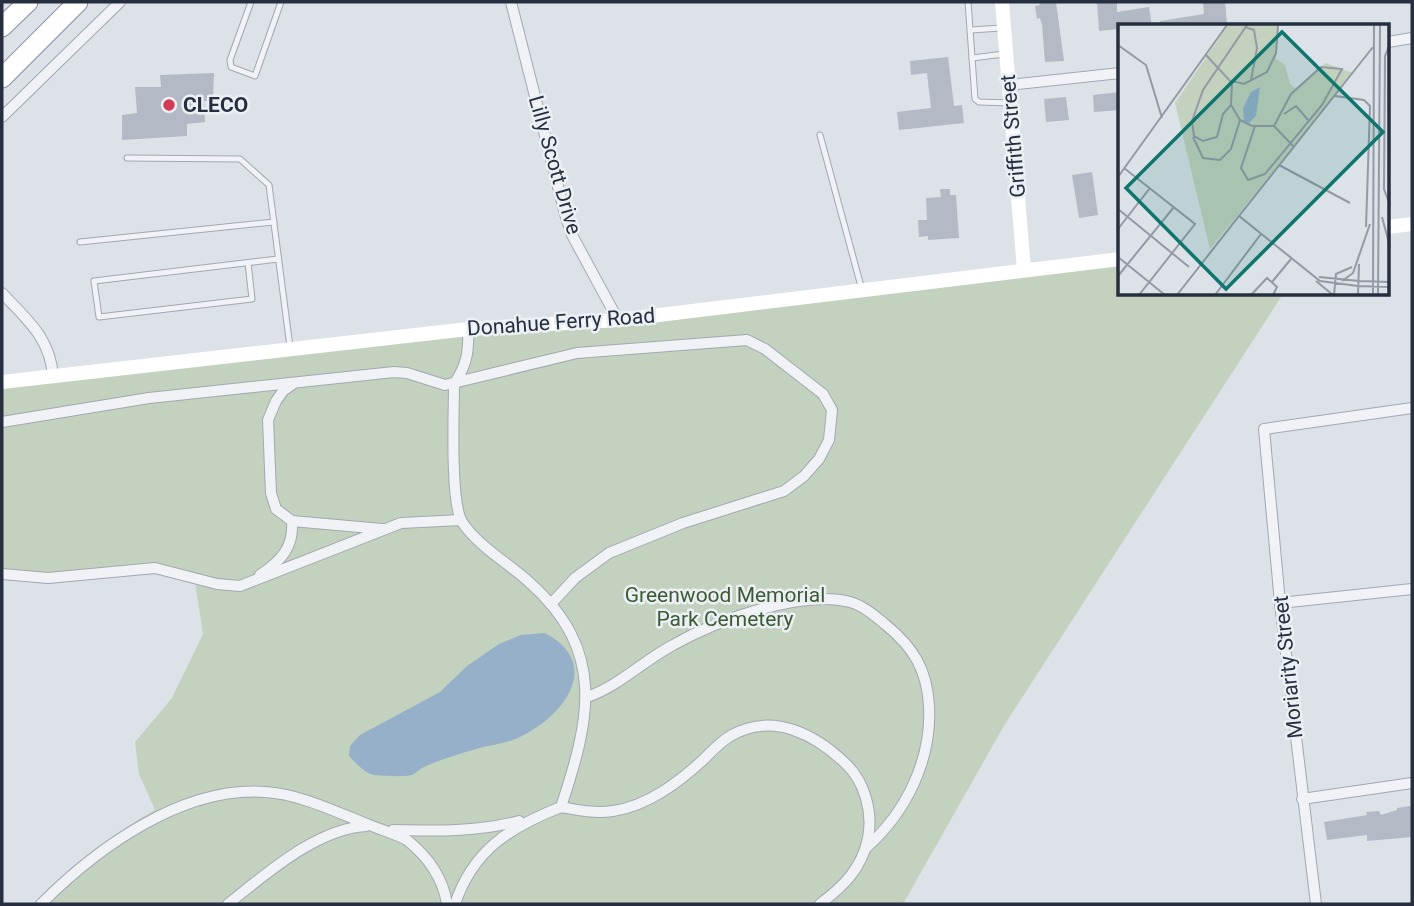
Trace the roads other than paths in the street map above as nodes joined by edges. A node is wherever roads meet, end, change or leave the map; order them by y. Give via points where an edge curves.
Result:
1 (28, 2) edge
2 (78, 2) edge
3 (120, 2) edge
4 (251, 2) edge
5 (281, 2) edge
6 (511, 2) edge
7 (968, 2) edge
8 (1002, 2) edge
9 (2, 27) edge
10 (1004, 28) junction
11 (971, 30) junction
12 (1412, 38) edge
13 (1390, 42) edge
14 (1007, 54) junction
15 (972, 58) junction
16 (1118, 73) edge
17 (2, 78) edge
18 (1009, 85) junction
19 (1011, 103) junction
20 (2, 117) edge
21 (820, 135) dead end
22 (127, 158) dead end
23 (274, 222) junction
24 (1412, 224) edge
25 (1390, 227) edge
26 (80, 242) dead end
27 (278, 259) junction
28 (1118, 259) edge
29 (248, 263) junction
30 (1024, 270) junction
31 (862, 290) junction
32 (2, 293) edge
33 (618, 320) junction
34 (468, 329) junction
35 (290, 349) junction
36 (53, 376) junction
37 (2, 382) edge
38 (295, 383) junction
39 (454, 384) junction
40 (1412, 408) edge
41 (2, 422) edge
42 (461, 520) junction
43 (292, 521) junction
44 (387, 530) junction
45 (2, 574) edge
46 (240, 586) junction
47 (1412, 589) edge
48 (1280, 603) junction
49 (551, 604) junction
50 (587, 697) junction
51 (1412, 783) edge
52 (1302, 799) junction
53 (561, 807) junction
54 (536, 817) junction
55 (371, 826) junction
56 (387, 830) junction
57 (867, 847) junction
58 (41, 904) edge
59 (228, 904) edge
60 (447, 904) edge
61 (455, 904) edge
62 (820, 904) edge
63 (1316, 904) edge

1 - 9 highway
2 - 17 highway
3 - 20 street
4 - 5 lane via 230,60 231,67 255,76
6 - 33 street, Lilly Scott Drive via 572,235
7 - 11 lane
8 - 10 street, Griffith Street
10 - 11 lane
10 - 14 street, Griffith Street
11 - 15 lane
12 - 13 street
14 - 15 lane
14 - 18 street, Griffith Street
15 - 19 lane via 975,99
16 - 18 street
18 - 19 street, Griffith Street
19 - 30 street, Griffith Street
21 - 31 lane
22 - 23 lane via 240,159 269,185
23 - 26 lane
23 - 27 lane
24 - 25 street
27 - 29 lane
27 - 35 lane
28 - 30 street, Donahue Ferry Road
29 - 29 lane via 94,281 99,317 252,299
30 - 31 street, Donahue Ferry Road
31 - 33 street, Donahue Ferry Road
32 - 36 street via 44,341
33 - 34 street, Donahue Ferry Road
34 - 35 street, Donahue Ferry Road
34 - 39 street via 469,352
35 - 36 street, Donahue Ferry Road
36 - 37 street, Donahue Ferry Road
38 - 39 street via 394,372 436,384
38 - 41 street via 149,398
38 - 43 street via 283,391 268,420 272,502
39 - 42 street via 455,497
39 - 49 street via 577,353 747,340 805,378 823,394 832,411 829,440 819,459 784,491 682,523 609,553 575,578
40 - 48 street, Moriarity Street via 1264,429
42 - 44 street via 415,521
42 - 49 street
43 - 44 street
43 - 46 street via 291,544 283,556
44 - 46 street
45 - 46 street via 48,578 155,568
47 - 48 street
48 - 52 street, Moriarity Street
49 - 50 street via 579,653
50 - 53 street
50 - 57 street via 606,691 696,632 761,609 836,600 864,608 892,629 921,666 930,713 911,793
51 - 52 street
52 - 63 street, Moriarity Street
53 - 54 street
53 - 57 street via 593,813 639,803 674,785 734,734 768,725 789,727 823,744 850,768 870,815
54 - 56 street via 493,828
54 - 61 street via 510,831 481,856 469,870
55 - 56 street
55 - 58 street via 267,792 209,798 123,835
55 - 59 street via 339,830 325,837
56 - 60 street via 419,849 440,882
57 - 62 street via 854,874

